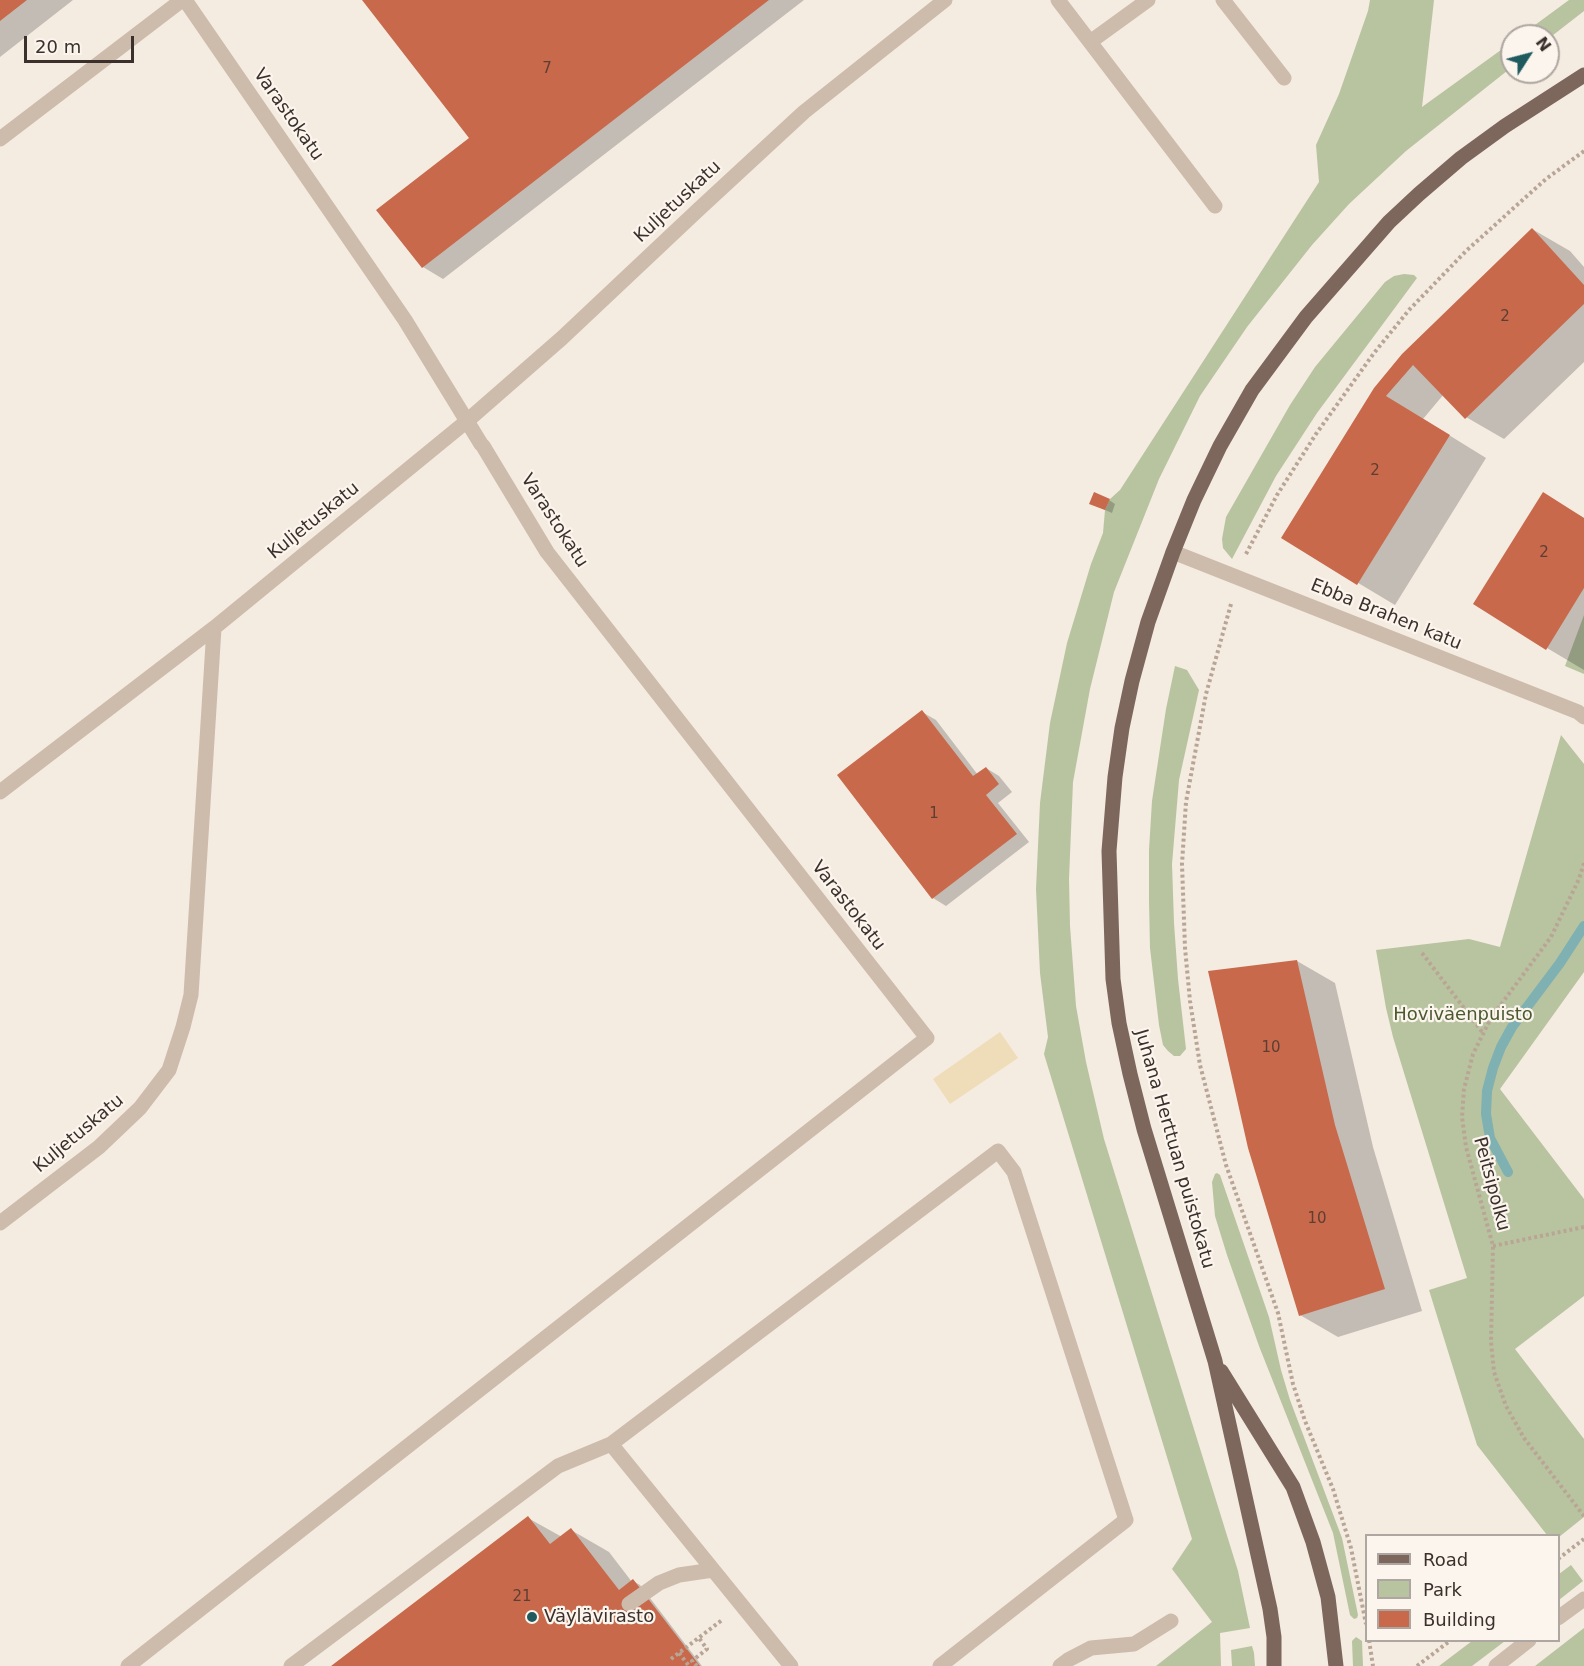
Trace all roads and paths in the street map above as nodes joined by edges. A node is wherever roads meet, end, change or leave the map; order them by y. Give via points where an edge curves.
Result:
1 (183, 0) edge
2 (945, 0) edge
3 (1058, 0) edge
4 (1148, 0) edge
5 (1223, 0) edge
6 (1090, 42) junction
7 (1584, 75) edge
8 (1284, 78) dead end
9 (0, 139) edge
10 (1584, 152) edge
11 (1215, 206) dead end
12 (467, 421) junction
13 (1173, 552) junction
14 (1243, 563) dead end
15 (1233, 596) dead end
16 (214, 628) junction
17 (1584, 717) edge
18 (0, 792) edge
19 (1584, 863) edge
20 (1422, 953) dead end
21 (1483, 1033) junction
22 (0, 1223) edge
23 (1584, 1227) edge
24 (1493, 1246) junction
25 (1215, 1361) junction
26 (611, 1444) junction
27 (1584, 1516) edge
28 (1584, 1539) edge
29 (1560, 1557) edge
30 (713, 1570) junction
31 (1584, 1599) edge
32 (629, 1604) dead end
33 (1560, 1617) edge
34 (1365, 1619) edge
35 (1171, 1621) dead end
36 (1369, 1642) edge
37 (1450, 1642) edge
38 (1528, 1642) edge
39 (679, 1653) junction
40 (671, 1659) dead end
41 (128, 1666) edge
42 (291, 1666) edge
43 (688, 1666) edge
44 (697, 1666) edge
45 (791, 1666) edge
46 (940, 1666) edge
47 (1060, 1666) edge
48 (1274, 1666) edge
49 (1336, 1666) edge
50 (1373, 1666) edge
51 (1417, 1666) edge
52 (1496, 1666) edge

1 - 9 street
1 - 12 street, Varastokatu via 405,320
2 - 12 street, Kuljetuskatu via 804,112 562,338
3 - 6 street
4 - 6 street
5 - 8 street
6 - 11 street
7 - 13 main road, Juhana Herttuan puistokatu via 1461,158 1397,215 1342,275 1252,390 1204,478
10 - 14 path via 1546,179 1467,250 1402,319 1316,434 1277,495
12 - 16 street, Kuljetuskatu
12 - 41 street, Varastokatu via 547,552 927,1038
13 - 17 street, Ebba Brahen katu
13 - 25 main road, Juhana Herttuan puistokatu via 1132,681 1115,777 1109,851 1113,979 1119,1023 1144,1129
15 - 34 path via 1206,694 1186,802 1182,864 1190,1000 1200,1065 1226,1165 1278,1313 1305,1421 1333,1489 1351,1548
16 - 18 street
16 - 22 street, Kuljetuskatu via 191,995 169,1070 140,1108 99,1147
19 - 21 path, Peitsipolku via 1551,937
20 - 21 path
21 - 24 path, Peitsipolku via 1464,1089 1462,1117 1466,1147
23 - 24 path
24 - 27 path, Peitsipolku via 1494,1372 1506,1406 1524,1438
25 - 48 main road, Juhana Herttuan puistokatu via 1270,1609
25 - 49 main road, Juhana Herttuan puistokatu via 1293,1487 1328,1597
26 - 30 street
26 - 42 street via 558,1466
26 - 46 street via 998,1151 1014,1172 1126,1520
28 - 29 path
30 - 32 street via 679,1575 659,1583
30 - 45 street
31 - 33 street
35 - 47 street via 1134,1644 1091,1648
36 - 50 path
37 - 51 path
38 - 52 street
39 - 40 path
39 - 43 path
39 - 44 path via 699,1638 707,1649 692,1660

